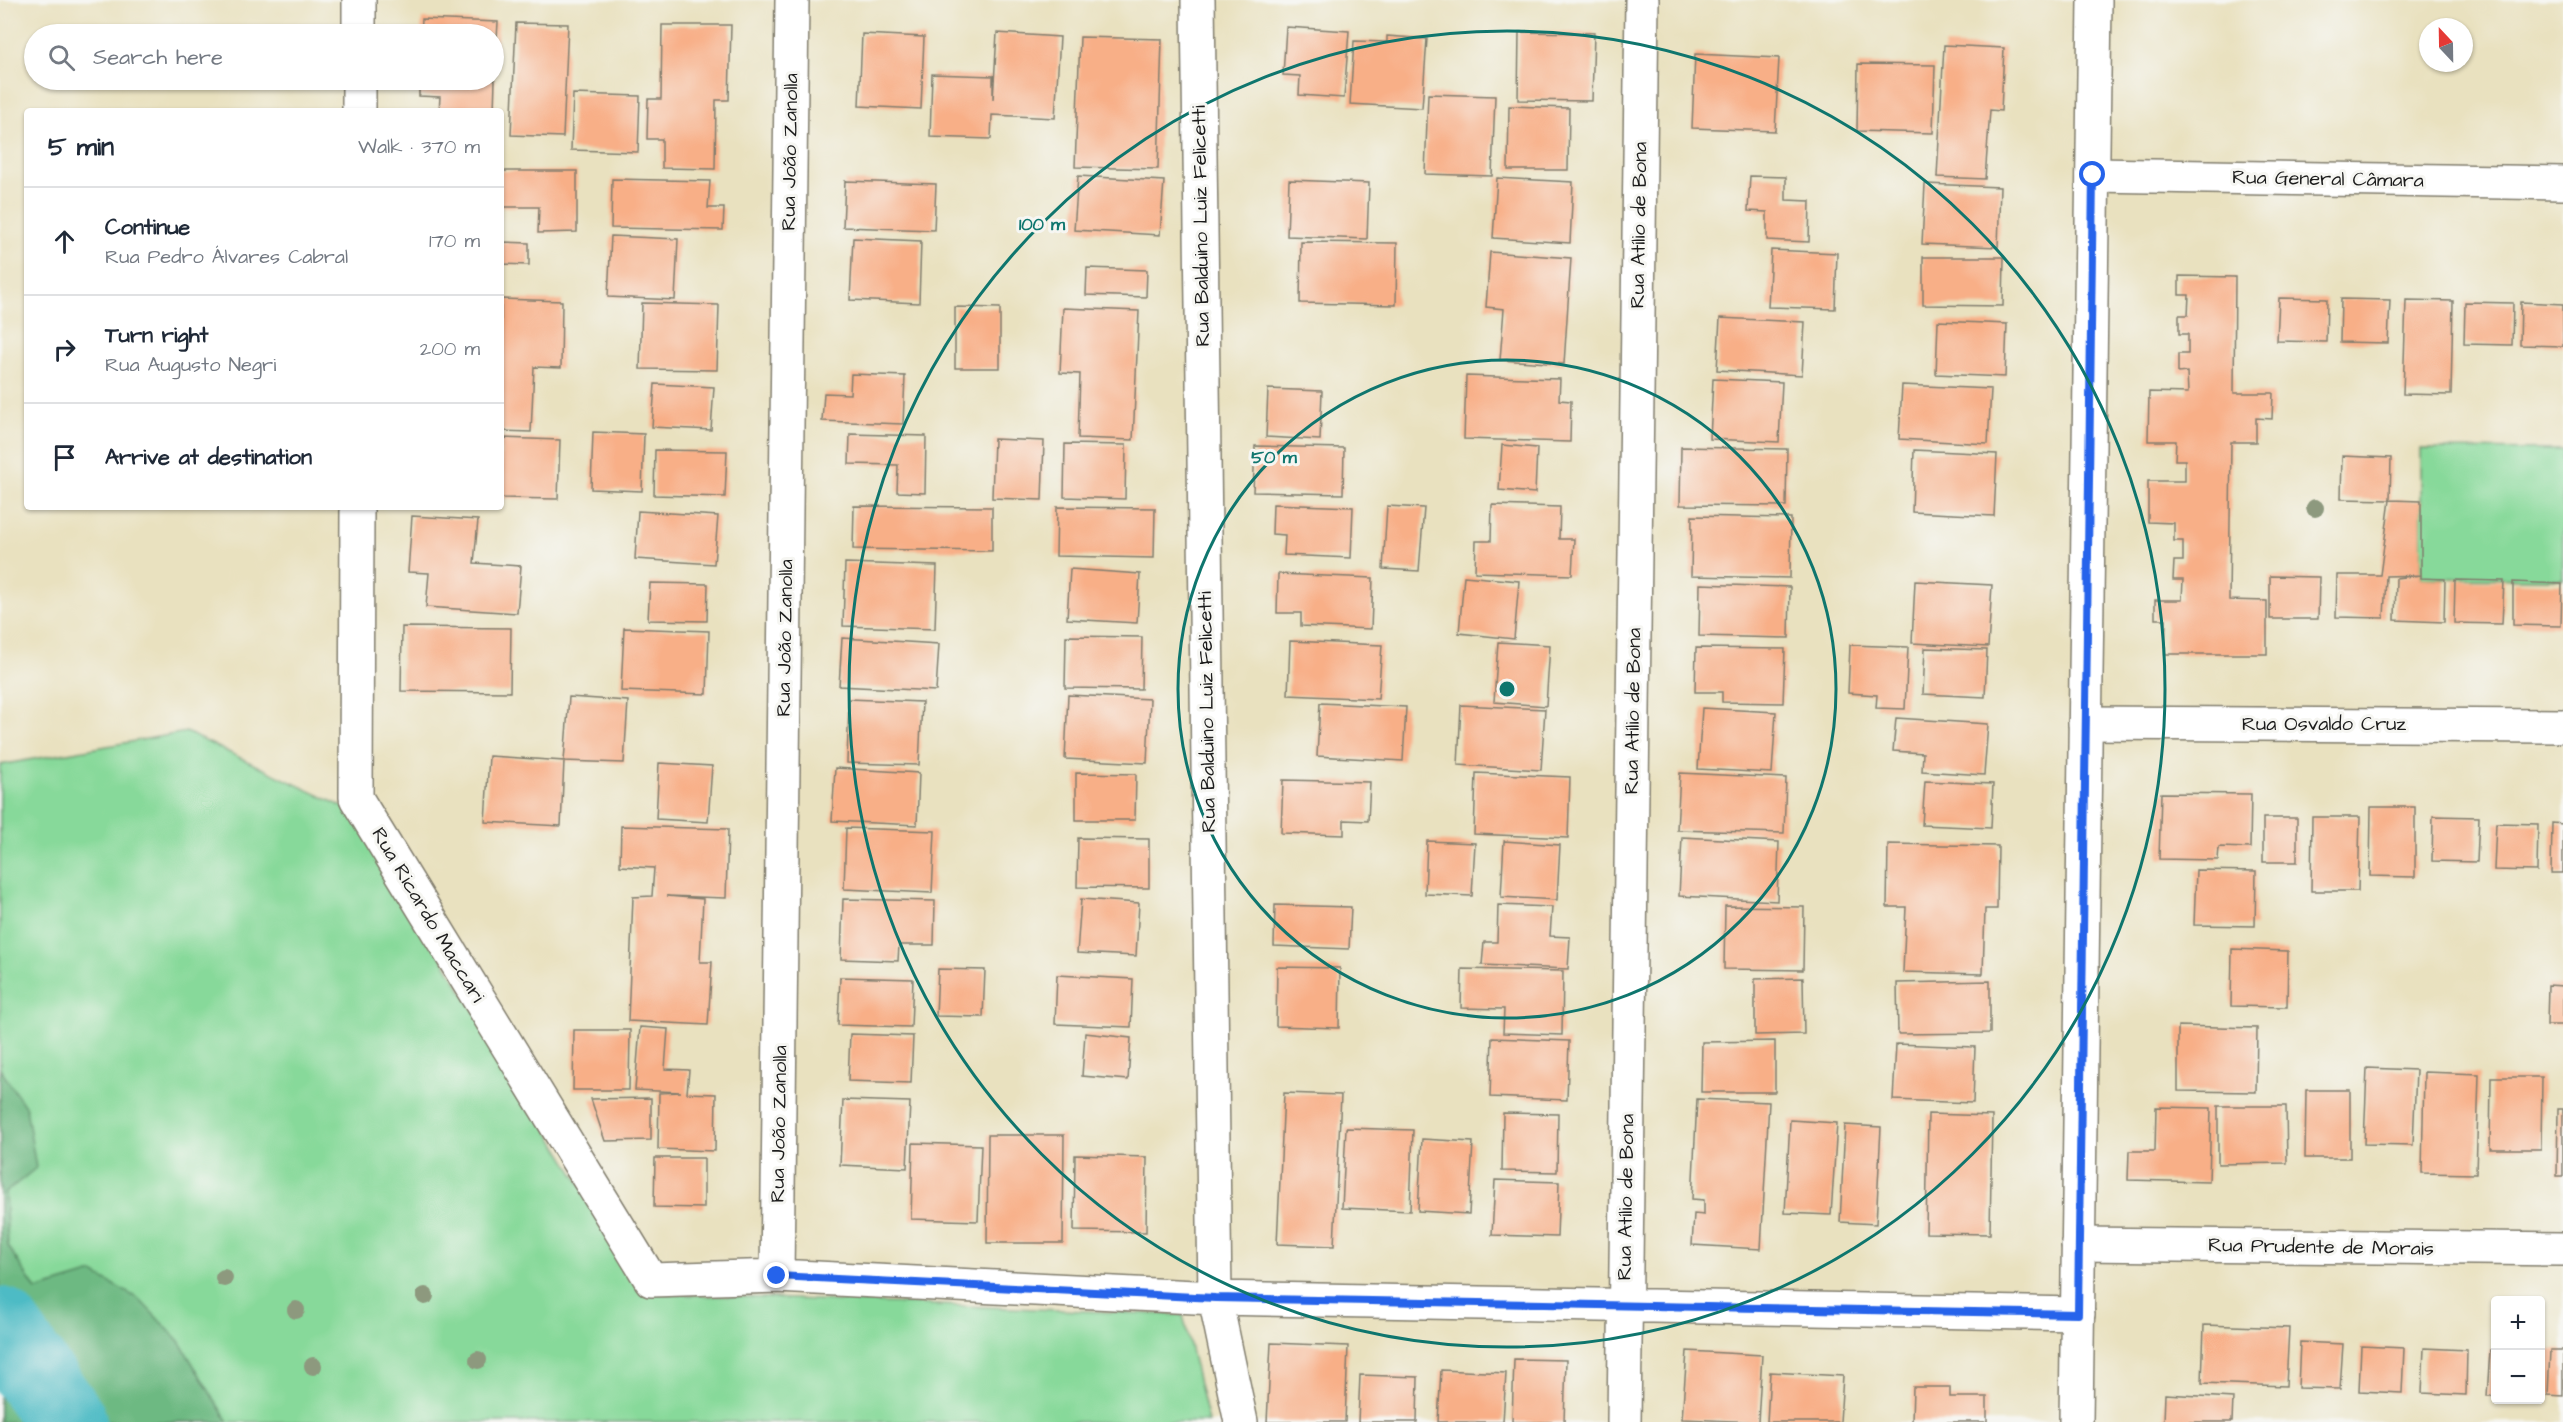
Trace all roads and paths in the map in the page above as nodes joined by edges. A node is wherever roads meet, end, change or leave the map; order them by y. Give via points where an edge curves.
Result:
1 (359, 0) edge
2 (792, 0) edge
3 (1198, 0) edge
4 (1642, 0) edge
5 (2095, 0) edge
6 (359, 24) edge
7 (359, 90) edge
8 (358, 108) edge
9 (2093, 175) junction
10 (2563, 183) edge
11 (357, 510) edge
12 (2085, 723) junction
13 (2563, 726) edge
14 (2078, 1244) junction
15 (2563, 1249) edge
16 (777, 1276) junction
17 (1215, 1298) junction
18 (1625, 1306) junction
19 (2078, 1314) junction
20 (1241, 1422) edge
21 (1624, 1422) edge
22 (2076, 1422) edge

1 - 6 street
2 - 16 street, Rua João Zanolla
3 - 17 street, Rua Balduino Luiz Felicetti
4 - 18 street, Rua Atílio de Bona
5 - 9 street
7 - 8 street
9 - 10 street, Rua General Câmara
9 - 12 street
11 - 16 street, Rua Ricardo Maccari via 356,798 651,1280
12 - 13 street, Rua Osvaldo Cruz
12 - 14 street
14 - 15 street, Rua Prudente de Morais
14 - 19 street
16 - 17 street
17 - 18 street
17 - 20 street, Rua Balduino Luiz Felicetti
18 - 19 street
18 - 21 street, Rua Atílio de Bona
19 - 22 street

